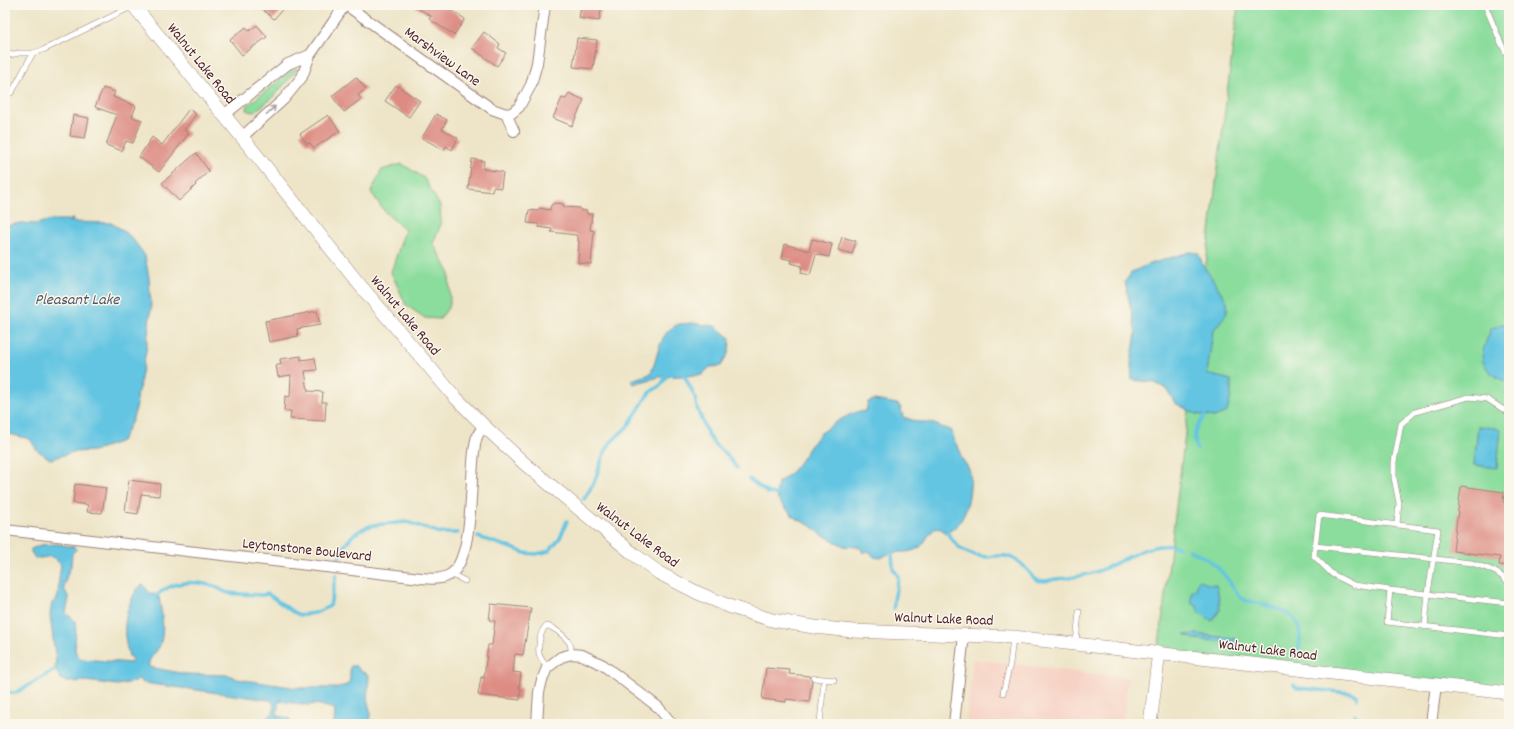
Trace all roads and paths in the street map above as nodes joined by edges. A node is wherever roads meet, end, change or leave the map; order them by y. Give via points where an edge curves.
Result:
1 (134, 5) edge
2 (345, 5) edge
3 (545, 5) edge
4 (1485, 5) edge
5 (34, 53) junction
6 (310, 55) junction
7 (5, 56) edge
8 (1509, 59) edge
9 (5, 94) edge
10 (506, 114) junction
11 (224, 115) junction
12 (514, 132) dead end
13 (242, 137) junction
14 (1509, 412) edge
15 (484, 426) junction
16 (1397, 524) junction
17 (5, 530) edge
18 (1315, 546) junction
19 (1433, 560) junction
20 (451, 574) junction
21 (465, 581) dead end
22 (1509, 584) edge
23 (1390, 590) junction
24 (1428, 593) junction
25 (1509, 603) edge
26 (1079, 612) dead end
27 (1425, 627) junction
28 (964, 635) junction
29 (1509, 636) edge
30 (1013, 637) junction
31 (1076, 644) junction
32 (1159, 652) junction
33 (572, 654) junction
34 (547, 668) junction
35 (814, 678) dead end
36 (824, 679) junction
37 (834, 680) dead end
38 (1436, 685) junction
39 (1003, 693) dead end
40 (1509, 693) edge
41 (537, 724) edge
42 (672, 724) edge
43 (820, 724) edge
44 (954, 724) edge
45 (1150, 724) edge
46 (1431, 724) edge

1 - 5 lane
1 - 11 street, Walnut Lake Road
2 - 6 street
2 - 10 street, Marshview Lane via 492,109
3 - 10 street via 537,63 531,85 519,107
4 - 8 lane
5 - 7 lane
5 - 9 lane via 12,92
6 - 11 street via 288,64
13 -> 6 street via 284,99 302,77
10 - 12 street
11 - 13 street, Walnut Lake Road
13 - 15 street, Walnut Lake Road via 380,310 448,389
14 - 16 lane via 1487,399 1469,397 1415,412 1401,424 1396,444 1394,472 1399,503
15 - 20 street via 476,437 473,457 467,540 463,556
15 - 28 street, Walnut Lake Road via 532,471 631,552 659,573 698,593 772,620 814,627
16 - 18 lane via 1319,515
16 - 19 lane via 1438,530
17 - 20 street, Leytonstone Boulevard via 421,578 438,579
18 - 19 lane
18 - 23 lane via 1314,556 1332,574 1354,585
19 - 22 lane via 1472,563 1504,576
19 - 24 lane
20 - 21 lane
23 - 24 lane
23 - 27 lane via 1387,622
24 - 25 lane
24 - 27 lane
26 - 31 lane
27 - 29 lane
28 - 30 street, Walnut Lake Road
28 - 44 street
30 - 31 street, Walnut Lake Road
30 - 39 lane
31 - 32 street, Walnut Lake Road
32 - 38 street, Walnut Lake Road
32 - 45 street
33 - 34 street via 561,657
33 - 34 lane via 566,640 550,626 546,626 542,629 539,654
33 - 42 street via 582,655 603,666 658,707
34 - 41 street via 539,692
35 - 36 lane
36 - 37 lane
36 - 43 lane
38 - 40 street, Walnut Lake Road
38 - 46 street

